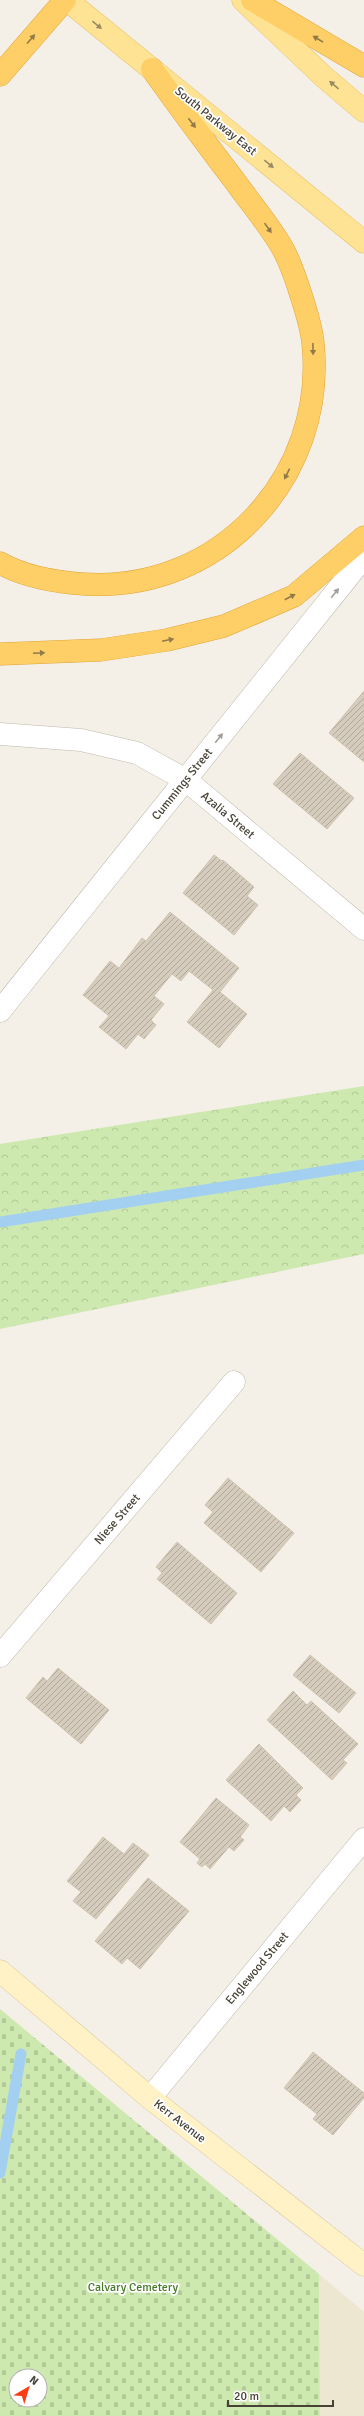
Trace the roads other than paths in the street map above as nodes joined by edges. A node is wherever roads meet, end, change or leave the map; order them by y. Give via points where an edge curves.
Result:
1 (66, 0) edge
2 (243, 0) edge
3 (252, 0) edge
4 (364, 66) edge
5 (152, 70) junction
6 (2, 74) edge
7 (364, 111) edge
8 (364, 242) edge
9 (364, 537) edge
10 (364, 557) edge
11 (0, 563) edge
12 (0, 654) edge
13 (0, 734) edge
14 (186, 780) junction
15 (364, 929) edge
16 (0, 1011) edge
17 (234, 1382) dead end
18 (0, 1656) edge
19 (364, 1839) edge
20 (0, 1971) edge
21 (150, 2098) junction
22 (364, 2265) edge

1 -> 5 main road, South Parkway East
6 -> 1 highway
7 -> 2 main road
4 -> 3 highway
5 -> 8 main road, South Parkway East
5 -> 11 highway via 283,249 303,302 313,342 313,393 301,444 283,482 255,518 219,548 200,560 174,571 124,584 102,585 51,581 24,574
12 -> 9 highway via 101,650 167,640 224,626 294,596
14 -> 10 street, Cummings Street
13 - 14 street, Azalia Street via 81,740 137,753
14 - 15 street, Azalia Street
14 - 16 street, Cummings Street
17 - 18 street, Niese Street
19 - 21 street, Englewood Street
20 - 21 street, Kerr Avenue
21 - 22 street, Kerr Avenue

